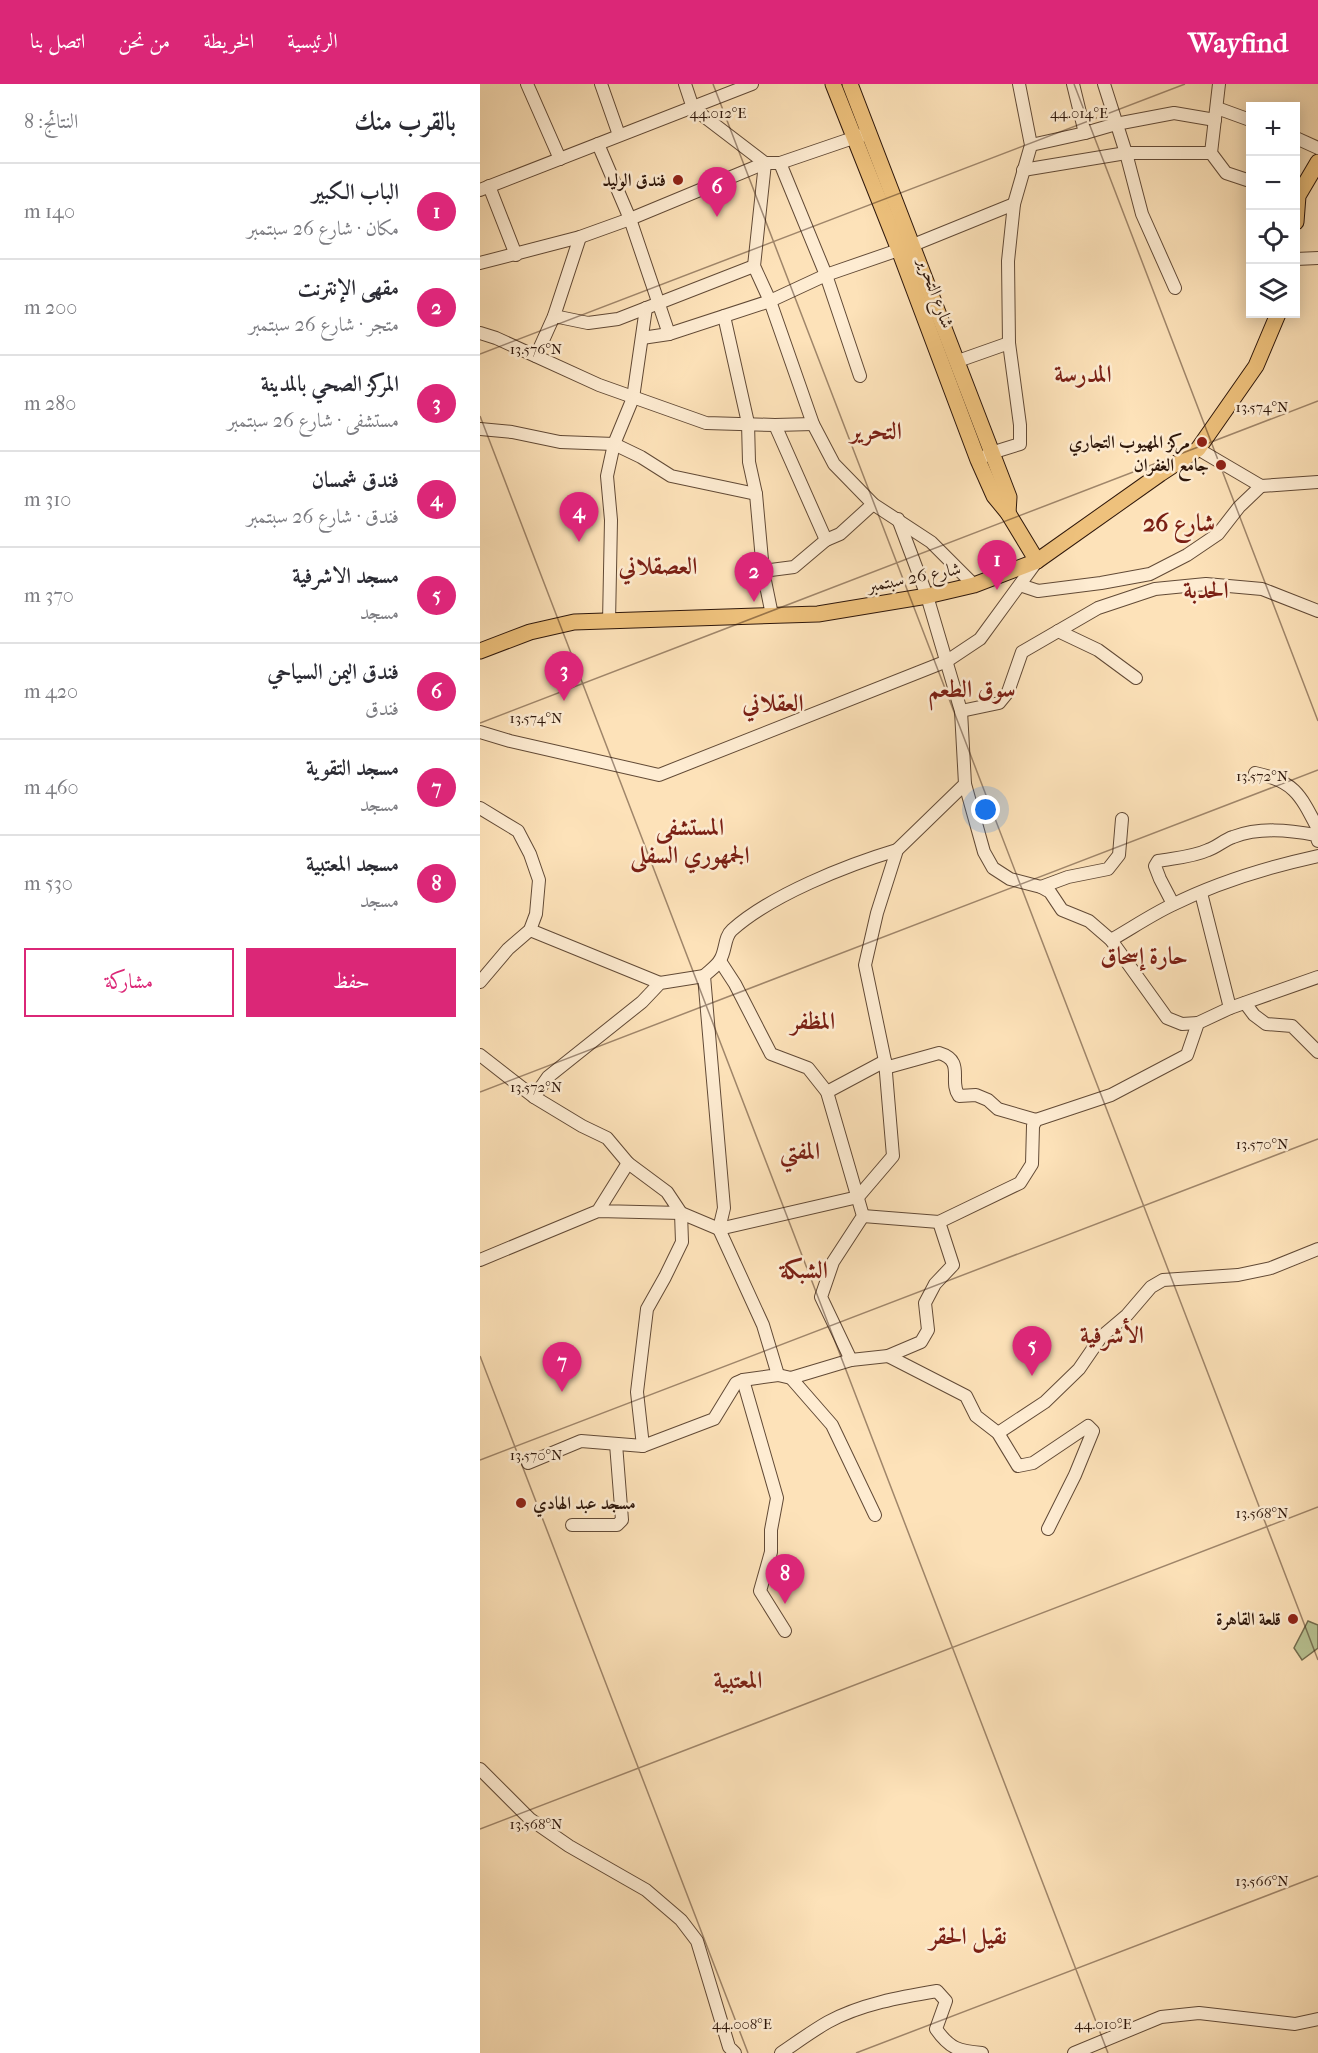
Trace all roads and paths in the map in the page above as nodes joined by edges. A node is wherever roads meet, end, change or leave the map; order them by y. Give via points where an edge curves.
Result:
1 (527, 84) edge
2 (601, 84) edge
3 (685, 84) edge
4 (752, 84) edge
5 (833, 84) edge
6 (850, 84) edge
7 (1019, 84) edge
8 (1073, 84) edge
9 (1104, 84) edge
10 (1219, 84) edge
11 (693, 108) junction
12 (1216, 114) junction
13 (1246, 119) edge
14 (1116, 124) junction
15 (1085, 133) junction
16 (619, 135) junction
17 (862, 135) junction
18 (1300, 140) edge
19 (598, 144) junction
20 (1031, 145) junction
21 (1318, 148) edge
22 (1126, 153) junction
23 (1211, 153) junction
24 (560, 159) junction
25 (1318, 162) edge
26 (765, 163) junction
27 (780, 163) junction
28 (1023, 170) junction
29 (1246, 179) edge
30 (484, 188) edge
31 (1300, 190) edge
32 (1014, 204) junction
33 (630, 219) junction
34 (580, 237) junction
35 (906, 248) junction
36 (516, 255) junction
37 (1318, 258) edge
38 (1300, 259) edge
39 (480, 263) edge
40 (754, 266) junction
41 (826, 275) junction
42 (1175, 288) dead end
43 (770, 301) junction
44 (652, 306) junction
45 (554, 316) junction
46 (724, 316) junction
47 (1276, 318) edge
48 (480, 333) edge
49 (669, 334) junction
50 (642, 338) junction
51 (1010, 343) junction
52 (536, 356) junction
53 (958, 361) junction
54 (860, 376) dead end
55 (633, 398) junction
56 (748, 423) junction
57 (813, 424) junction
58 (775, 425) junction
59 (480, 429) edge
60 (614, 444) junction
61 (1198, 449) junction
62 (984, 457) junction
63 (1318, 482) edge
64 (1261, 486) junction
65 (756, 494) junction
66 (873, 504) junction
67 (898, 519) junction
68 (826, 540) junction
69 (1037, 561) junction
70 (764, 571) junction
71 (974, 585) junction
72 (1020, 585) junction
73 (927, 596) junction
74 (1318, 611) edge
75 (772, 615) junction
76 (609, 622) junction
77 (1058, 631) junction
78 (480, 651) edge
79 (947, 661) junction
80 (1136, 678) dead end
81 (961, 711) junction
82 (480, 732) edge
83 (1255, 773) dead end
84 (965, 784) junction
85 (480, 807) edge
86 (1122, 819) dead end
87 (1317, 838) edge
88 (897, 850) junction
89 (1318, 856) edge
90 (1041, 887) junction
91 (1201, 893) junction
92 (1173, 904) junction
93 (530, 930) junction
94 (1111, 940) junction
95 (720, 961) junction
96 (704, 976) junction
97 (1318, 977) edge
98 (480, 982) edge
99 (660, 983) junction
100 (1245, 1003) junction
101 (1230, 1008) junction
102 (1198, 1023) junction
103 (1318, 1052) edge
104 (480, 1055) edge
105 (885, 1064) junction
106 (826, 1092) junction
107 (534, 1097) junction
108 (1036, 1120) junction
109 (628, 1163) junction
110 (858, 1197) junction
111 (598, 1211) junction
112 (681, 1213) junction
113 (863, 1216) junction
114 (939, 1222) junction
115 (719, 1229) junction
116 (1318, 1249) edge
117 (480, 1260) edge
118 (888, 1356) junction
119 (851, 1360) junction
120 (778, 1375) junction
121 (791, 1378) junction
122 (743, 1380) junction
123 (998, 1433) junction
124 (616, 1444) junction
125 (643, 1446) junction
126 (528, 1463) dead end
127 (875, 1515) dead end
128 (572, 1525) dead end
129 (1048, 1529) dead end
130 (785, 1631) dead end
131 (480, 1769) edge
132 (1318, 2019) edge
133 (735, 2053) edge
134 (780, 2053) edge
135 (982, 2053) edge
136 (1074, 2053) edge

1 - 24 street
2 - 16 street
3 - 11 street
4 - 11 street
5 - 17 main road, شارع التحرير
6 - 17 main road, شارع التحرير
7 - 20 street
8 - 15 street
9 - 14 street
10 - 12 street
11 - 16 street
11 - 26 street
12 - 13 street
12 - 14 street via 1173,113
12 - 23 street
14 - 15 street
14 - 22 street
15 - 20 street
16 - 19 street
17 - 27 street
17 - 35 main road, شارع التحرير
18 - 21 street
19 - 24 street
19 - 33 street
20 - 28 street
22 - 23 street
22 - 28 street
22 - 42 street via 1142,214
23 - 29 street via 1226,173
24 - 30 street
25 - 31 main road
26 - 27 street
26 - 33 street
26 - 40 street
27 - 41 street
28 - 32 street
30 - 36 street
32 - 35 street
32 - 51 street via 1008,261
33 - 34 street
33 - 44 street
34 - 36 street
34 - 45 street
35 - 41 street
35 - 53 main road, شارع التحرير
35 - 62 main road, شارع التحرير
36 - 39 street
37 - 38 street
40 - 43 street
40 - 44 street
41 - 43 street
41 - 54 street
43 - 46 street
43 - 57 street
44 - 45 street via 618,319 588,323
44 - 49 street
44 - 50 street
45 - 52 street
46 - 49 street
46 - 56 street
47 - 61 main road, شارع 26 سبتمبر via 1256,366
48 - 52 street
49 - 50 street
50 - 55 street
51 - 53 street
51 - 62 street via 1020,444
52 - 55 street
53 - 62 main road, شارع التحرير
55 - 56 street via 706,423
55 - 60 street
56 - 58 street
56 - 65 street via 749,462
57 - 58 street
57 - 66 street via 834,464
58 - 68 street
59 - 60 street via 560,442
60 - 65 street via 671,476
60 - 76 street via 607,476 611,520
61 - 64 street
61 - 69 main road, شارع 26 سبتمبر
62 - 69 main road, شارع التحرير via 994,496
63 - 64 street
64 - 72 street via 1218,534 1150,574 1038,591
65 - 70 street
66 - 67 street
66 - 68 street via 840,534
67 - 71 street via 931,542
67 - 73 street
68 - 70 street via 794,567
69 - 71 main road, شارع 26 سبتمبر
69 - 72 street
70 - 75 street
71 - 73 main road, شارع 26 سبتمبر
72 - 79 street via 980,639
73 - 75 main road, شارع 26 سبتمبر via 818,614
73 - 79 street
74 - 77 street via 1262,589 1206,584 1155,589 1098,608
75 - 76 main road, شارع 26 سبتمبر
76 - 78 main road, شارع 26 سبتمبر via 574,622 530,632
77 - 80 street via 1098,650
77 - 81 street via 1022,652 1008,692 999,703
79 - 81 street
79 - 82 street via 659,774
81 - 84 street
83 - 87 street via 1291,785 1318,829
84 - 88 street
84 - 90 street via 984,852 993,868 1010,879
85 - 93 street via 518,831 530,854 539,880 536,914
86 - 90 street via 1119,855 1108,869
87 - 92 street via 1283,830 1256,831 1232,837 1207,851 1158,861 1155,866
88 - 95 street via 808,884 756,913 730,932
88 - 105 street via 865,965
89 - 91 street via 1268,867
90 - 94 street via 1050,892 1062,910 1089,921
91 - 92 street
91 - 101 street
92 - 94 street
93 - 98 street
93 - 99 street
94 - 102 street via 1167,1018 1182,1024
95 - 96 street
95 - 106 street via 771,1054 808,1068
96 - 99 street
96 - 115 street via 724,1208
97 - 100 street
99 - 107 street via 548,1077
100 - 101 street
100 - 103 street via 1266,1024 1292,1026
101 - 102 street
102 - 108 street via 1186,1055 1111,1095
104 - 107 street
105 - 106 street
105 - 108 street via 939,1053 947,1055 956,1068 959,1096 976,1095 998,1109
105 - 110 street via 893,1156
106 - 110 street
107 - 109 street via 607,1138
108 - 114 street via 1032,1164 1020,1184
109 - 111 street
109 - 112 street via 667,1192
110 - 113 street
110 - 115 street
111 - 112 street
111 - 117 street
112 - 115 street
112 - 125 street via 682,1242 647,1309 637,1392
113 - 114 street
113 - 119 street via 833,1262 821,1297
114 - 118 street via 953,1265 935,1284 925,1303 928,1330 921,1342
115 - 120 street via 763,1325
116 - 123 street via 1271,1268 1238,1275 1163,1280 1101,1337 1079,1369 1045,1402
118 - 119 street
118 - 123 street via 966,1396 976,1416
119 - 121 street
120 - 121 street
120 - 122 street
121 - 127 street via 832,1425
122 - 125 street via 730,1390 714,1419
122 - 130 street via 777,1498 771,1552 760,1591
123 - 129 street via 1018,1466 1034,1463 1088,1426 1093,1431
124 - 125 street
124 - 126 street via 581,1441
124 - 128 street via 622,1520 617,1525
131 - 133 street via 530,1819 646,1890 681,1920 697,1941 729,2047
132 - 136 street via 1295,2024 1199,2013 1161,2017
134 - 135 street via 852,2011 937,1991 946,2001 936,2029 945,2042 961,2051

